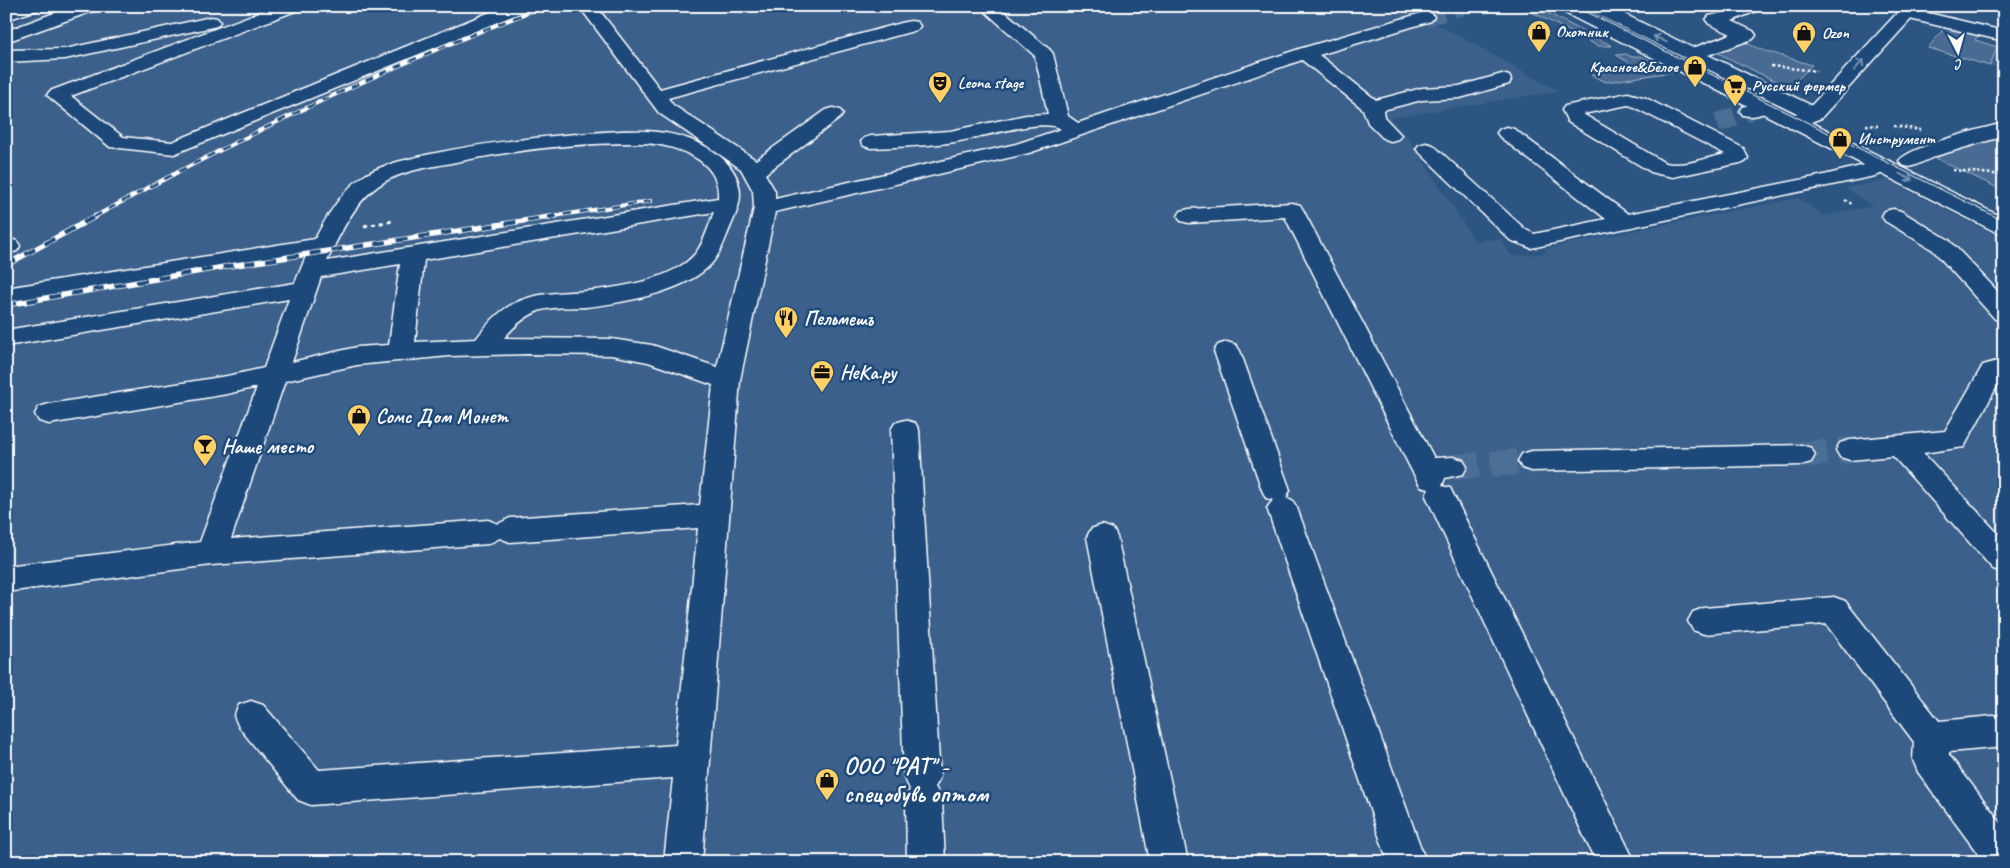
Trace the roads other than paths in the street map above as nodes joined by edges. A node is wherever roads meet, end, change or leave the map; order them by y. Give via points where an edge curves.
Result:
1 (31, 6) edge
2 (90, 6) edge
3 (292, 6) edge
4 (522, 6) edge
5 (587, 6) edge
6 (987, 6) edge
7 (1565, 6) edge
8 (1594, 6) edge
9 (1752, 6) edge
10 (1908, 9) edge
11 (6, 15) edge
12 (1425, 17) tunnel mouth
13 (211, 22) dead end
14 (910, 26) dead end
15 (2004, 36) edge
16 (6, 37) edge
17 (1304, 53) junction
18 (1692, 54) junction
19 (6, 56) edge
20 (1502, 80) dead end
21 (655, 96) junction
22 (1372, 107) junction
23 (833, 114) dead end
24 (1804, 117) junction
25 (1059, 119) junction
26 (1717, 124) tunnel mouth
27 (2004, 129) edge
28 (1076, 131) junction
29 (1697, 131) junction
30 (1507, 133) dead end
31 (1391, 135) dead end
32 (871, 142) dead end
33 (1426, 149) dead end
34 (1909, 161) junction
35 (1885, 166) junction
36 (754, 172) junction
37 (729, 203) junction
38 (765, 208) junction
39 (2004, 208) edge
40 (1189, 216) dead end
41 (1893, 216) dead end
42 (1624, 222) junction
43 (2004, 227) edge
44 (323, 246) junction
45 (413, 254) junction
46 (308, 280) junction
47 (6, 296) edge
48 (2004, 313) edge
49 (6, 338) edge
50 (484, 347) junction
51 (1227, 351) dead end
52 (401, 352) junction
53 (2004, 368) edge
54 (274, 375) junction
55 (726, 380) junction
56 (49, 414) dead end
57 (904, 430) dead end
58 (1899, 445) junction
59 (1850, 450) tunnel mouth
60 (1801, 454) tunnel mouth
61 (1532, 461) tunnel mouth
62 (714, 515) junction
63 (1102, 537) dead end
64 (211, 553) junction
65 (2004, 560) edge
66 (6, 579) edge
67 (1704, 621) dead end
68 (251, 716) dead end
69 (2004, 731) edge
70 (1931, 738) junction
71 (692, 760) junction
72 (2004, 858) edge
73 (683, 862) edge
74 (926, 862) edge
75 (1169, 862) edge
76 (1408, 862) edge
77 (1616, 862) edge

1 - 11 main road
2 - 16 main road
3 - 4 main road via 57,95 117,143 174,148
5 - 21 main road
6 - 25 main road via 1044,54
7 - 24 main road via 1757,108
18 -> 8 main road
9 - 18 main road via 1715,20 1747,35
10 - 15 main road via 1983,23
24 -> 10 main road
12 - 17 main road
13 - 19 main road via 65,54
14 - 21 main road
17 - 22 main road
17 - 28 main road
18 - 24 main road
20 - 22 main road via 1460,92 1422,94
21 - 36 main road via 673,115 737,156
22 - 31 main road via 1375,119
23 - 36 main road
24 - 34 main road
24 - 35 main road
25 - 28 main road
25 - 32 main road via 1026,121 950,137
26 - 29 main road
27 - 34 main road
28 - 38 main road via 1022,150
29 - 29 main road via 1628,99 1572,110 1575,118 1658,168 1673,172 1738,158 1736,152
30 - 42 main road
33 - 42 main road via 1518,235 1531,241
34 - 39 main road
35 - 42 main road
35 -> 43 main road
36 - 38 main road via 764,191
37 - 44 main road via 730,190 725,175 713,160 675,141 635,137 524,145 459,155 383,174 355,193
37 - 45 main road
37 - 50 main road via 704,258 690,270 646,288 616,295 560,300 527,307 502,323
38 - 55 main road
40 - 77 main road via 1292,210 1437,478
41 - 48 main road via 1941,245
44 - 46 main road
44 - 47 main road
45 - 46 main road
45 - 52 main road
46 - 49 main road
46 - 54 main road
50 - 52 main road
50 - 55 main road via 611,347 652,354
51 - 76 main road
52 - 54 main road via 357,356
53 - 58 main road via 1992,371 1954,440
54 - 56 main road
54 - 64 main road
55 - 62 main road
57 - 74 main road
58 - 59 main road
58 - 65 main road
60 - 61 main road
62 - 64 main road
62 - 71 main road
63 - 75 main road
64 - 66 main road
67 - 70 main road via 1834,610
68 - 71 main road via 312,788
69 - 70 main road
70 - 72 main road via 1930,760
71 - 73 main road

